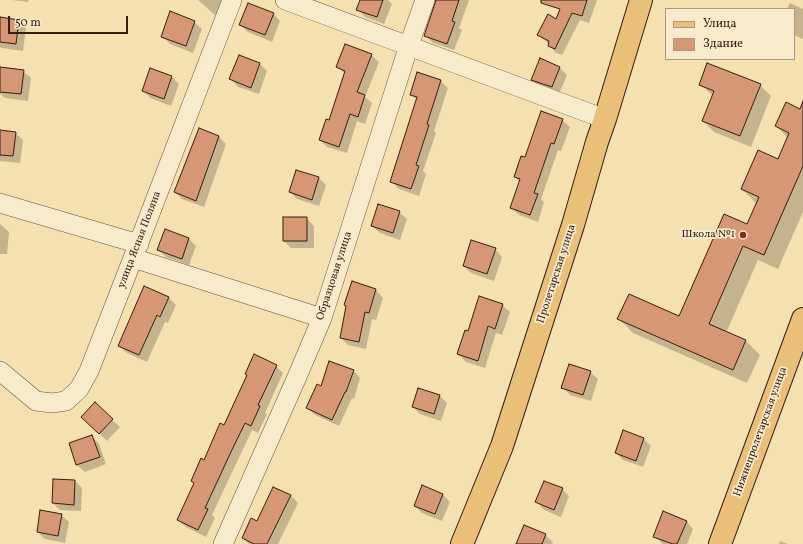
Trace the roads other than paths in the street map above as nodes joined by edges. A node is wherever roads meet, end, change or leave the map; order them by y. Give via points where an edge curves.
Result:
1 (232, 0) edge
2 (285, 0) edge
3 (425, 0) edge
4 (641, 0) edge
5 (409, 45) junction
6 (606, 119) junction
7 (0, 203) edge
8 (136, 251) junction
9 (322, 318) junction
10 (803, 319) edge
11 (0, 371) edge
12 (223, 544) edge
13 (462, 544) edge
14 (720, 544) edge

1 - 8 street, улица Ясная Поляна
2 - 5 street
3 - 5 street, Образцовая улица
4 - 6 main road, Пролетарская улица
5 - 6 street
5 - 9 street, Образцовая улица
6 - 13 main road, Пролетарская улица via 502,446
7 - 8 street
8 - 9 street
8 - 11 street, улица Ясная Поляна via 89,371 79,389 66,401 52,404 36,401
9 - 12 street, Образцовая улица
10 - 14 main road, Нижнепролетарская улица

